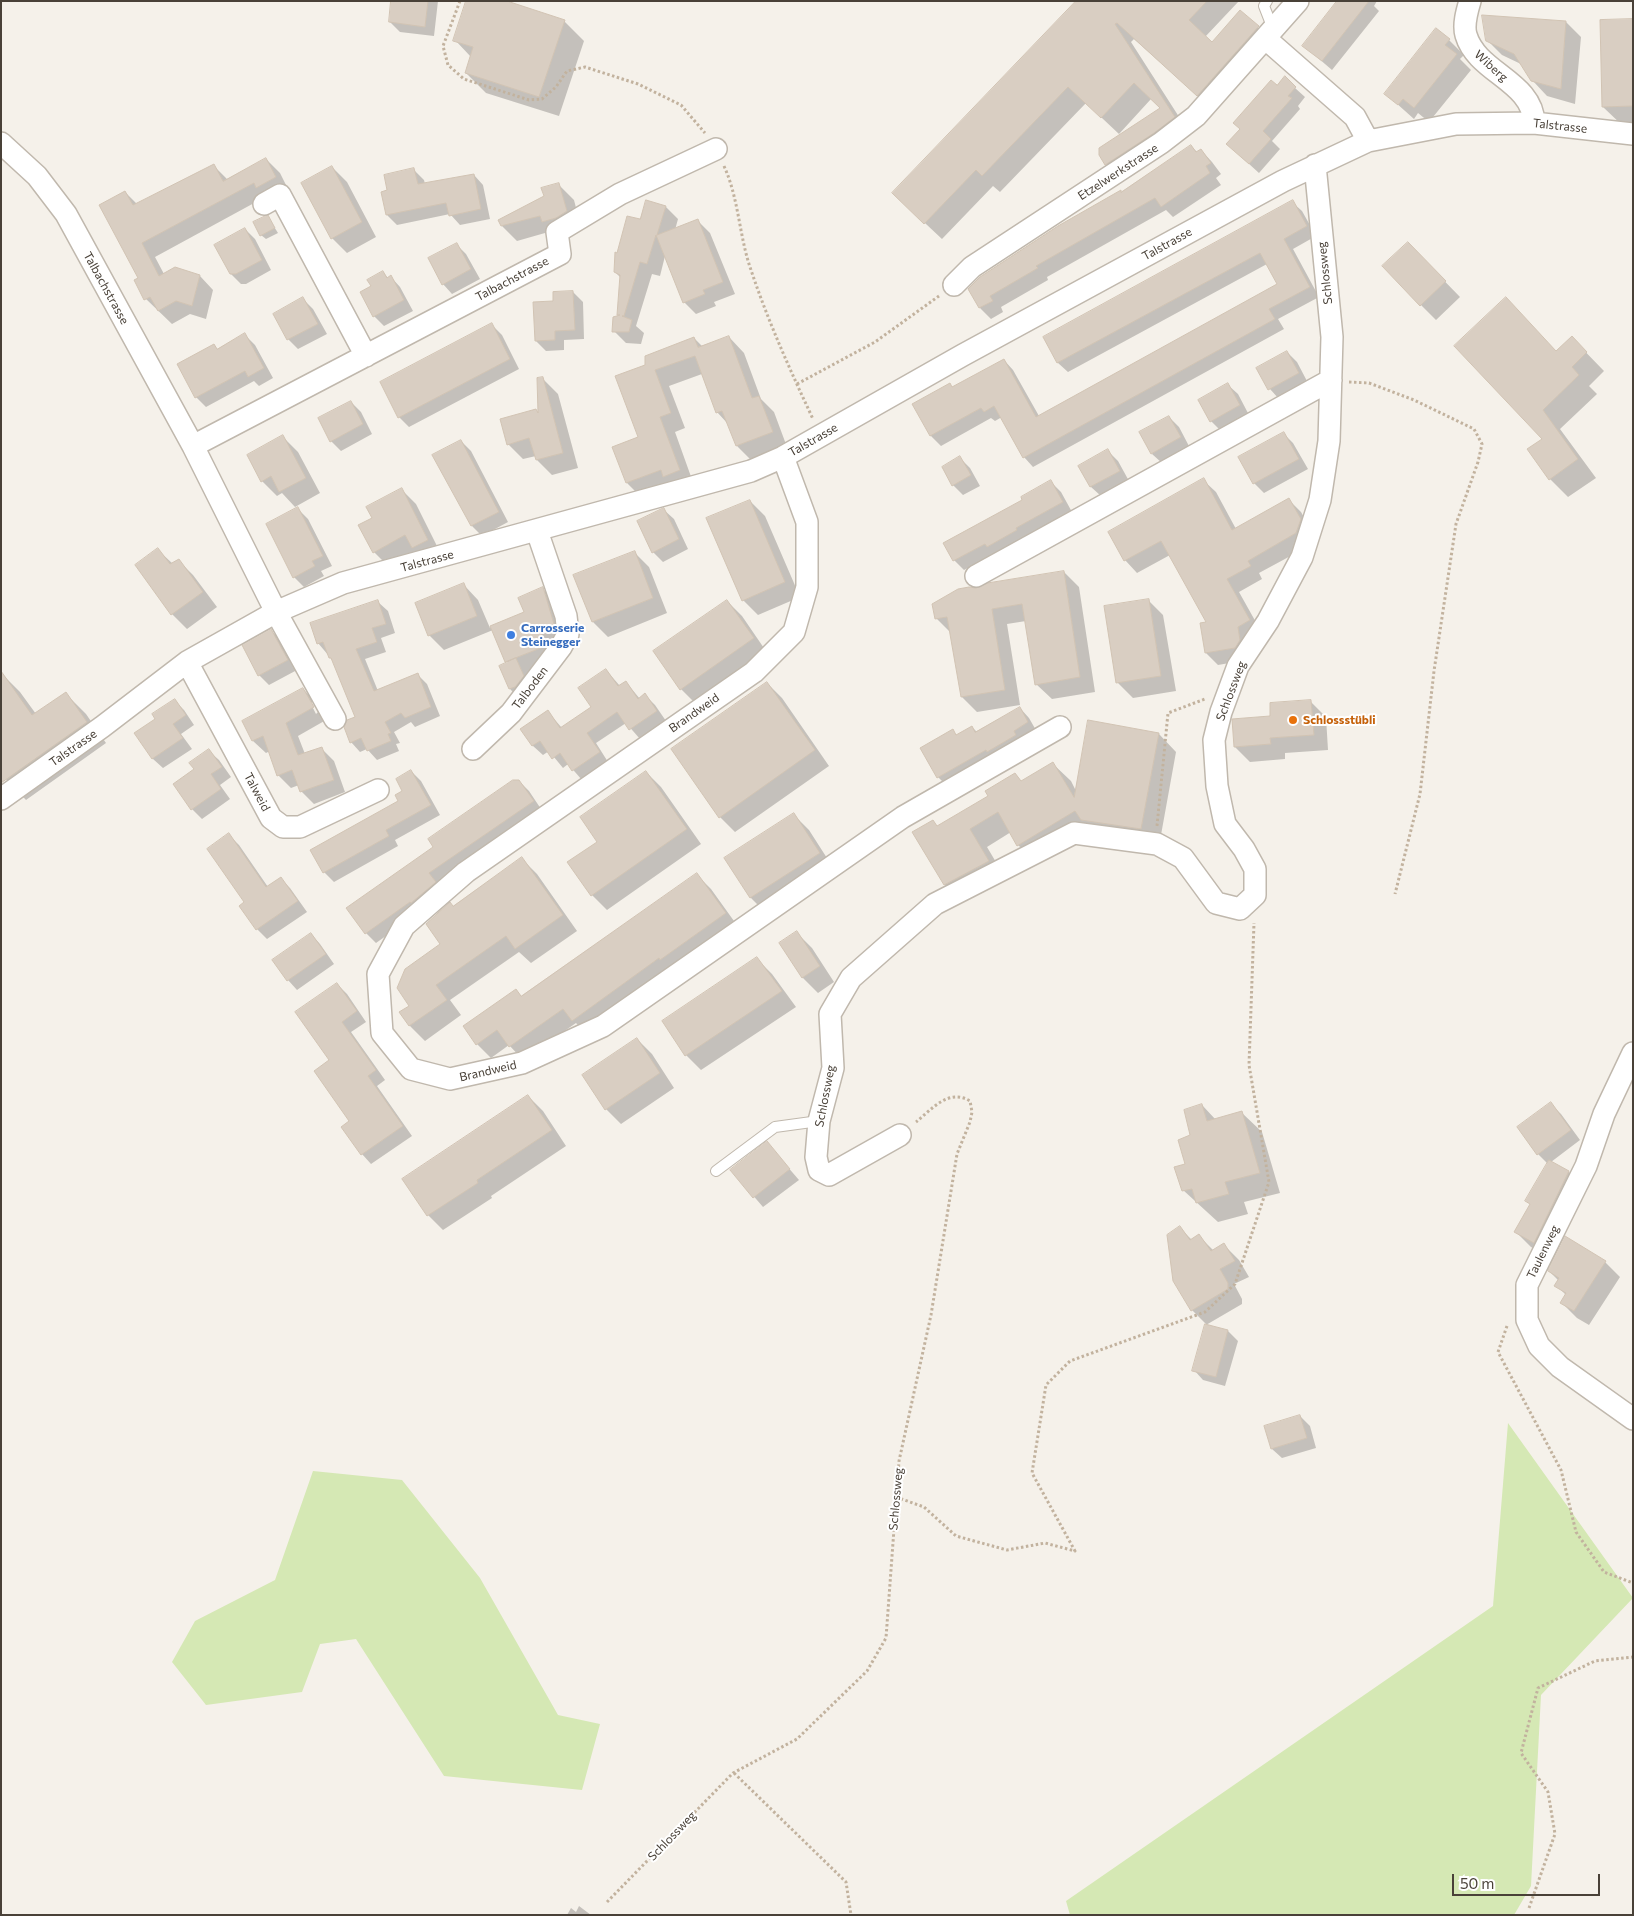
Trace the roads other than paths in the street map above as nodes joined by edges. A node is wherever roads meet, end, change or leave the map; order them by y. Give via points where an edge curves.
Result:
1 (1267, 1) edge
2 (1298, 1) edge
3 (1470, 1) edge
4 (1269, 35) junction
5 (1534, 123) junction
6 (1633, 134) edge
7 (1368, 141) junction
8 (1, 142) edge
9 (716, 150) dead end
10 (1314, 165) junction
11 (264, 204) dead end
12 (954, 285) road end
13 (366, 356) junction
14 (1331, 380) junction
15 (193, 446) junction
16 (783, 457) junction
17 (537, 531) junction
18 (976, 576) dead end
19 (276, 612) junction
20 (187, 662) junction
21 (335, 719) dead end
22 (1060, 727) dead end
23 (473, 749) dead end
24 (378, 790) dead end
25 (1, 798) edge
26 (1633, 1053) edge
27 (819, 1121) junction
28 (900, 1135) road end
29 (716, 1171) dead end
30 (1633, 1419) edge

1 - 4 lane via 1264,6
2 - 4 street, Etzelwerkstrasse
3 - 5 street, Wiberg via 1465,34 1473,52 1528,100 1534,112
4 - 7 street via 1355,117
4 - 12 street, Etzelwerkstrasse via 1196,116 972,267
5 - 6 street, Talstrasse
5 - 7 street, Talstrasse via 1456,124
7 - 10 street, Talstrasse
8 - 15 street, Talbachstrasse via 38,176 66,214
9 - 13 street, Talbachstrasse via 620,194 557,232 560,254
10 - 14 street, Schlossweg via 1332,337
10 - 16 street, Talstrasse via 963,355
11 - 13 street via 280,195
13 - 15 street, Talbachstrasse
14 - 18 street
14 - 27 street, Schlossweg via 1330,442 1320,500 1302,557 1268,620 1238,666 1214,740 1217,786 1225,824 1255,869 1256,895 1240,909 1216,903 1183,858 1157,844 1074,833 935,904 850,978 830,1014 833,1068
15 - 19 street, Talbachstrasse
16 - 17 street, Talstrasse via 751,471
16 - 22 street, Brandweid via 807,522 807,587 794,632 754,672 466,872 404,926 378,974 382,1033 411,1069 450,1079 522,1063 603,1026 903,817
17 - 19 street, Talstrasse via 343,583
17 - 23 street, Talboden via 566,616 568,634 511,713
19 - 20 street, Talstrasse
19 - 21 street, Talbachstrasse
20 - 24 street, Talweid via 271,818 283,827 300,827
20 - 25 street, Talstrasse
26 - 30 street, Taulenweg via 1604,1114 1586,1166 1527,1285 1527,1320 1539,1346 1560,1367
27 - 28 street, Schlossweg via 816,1157 820,1170 829,1175
27 - 29 lane via 774,1127

